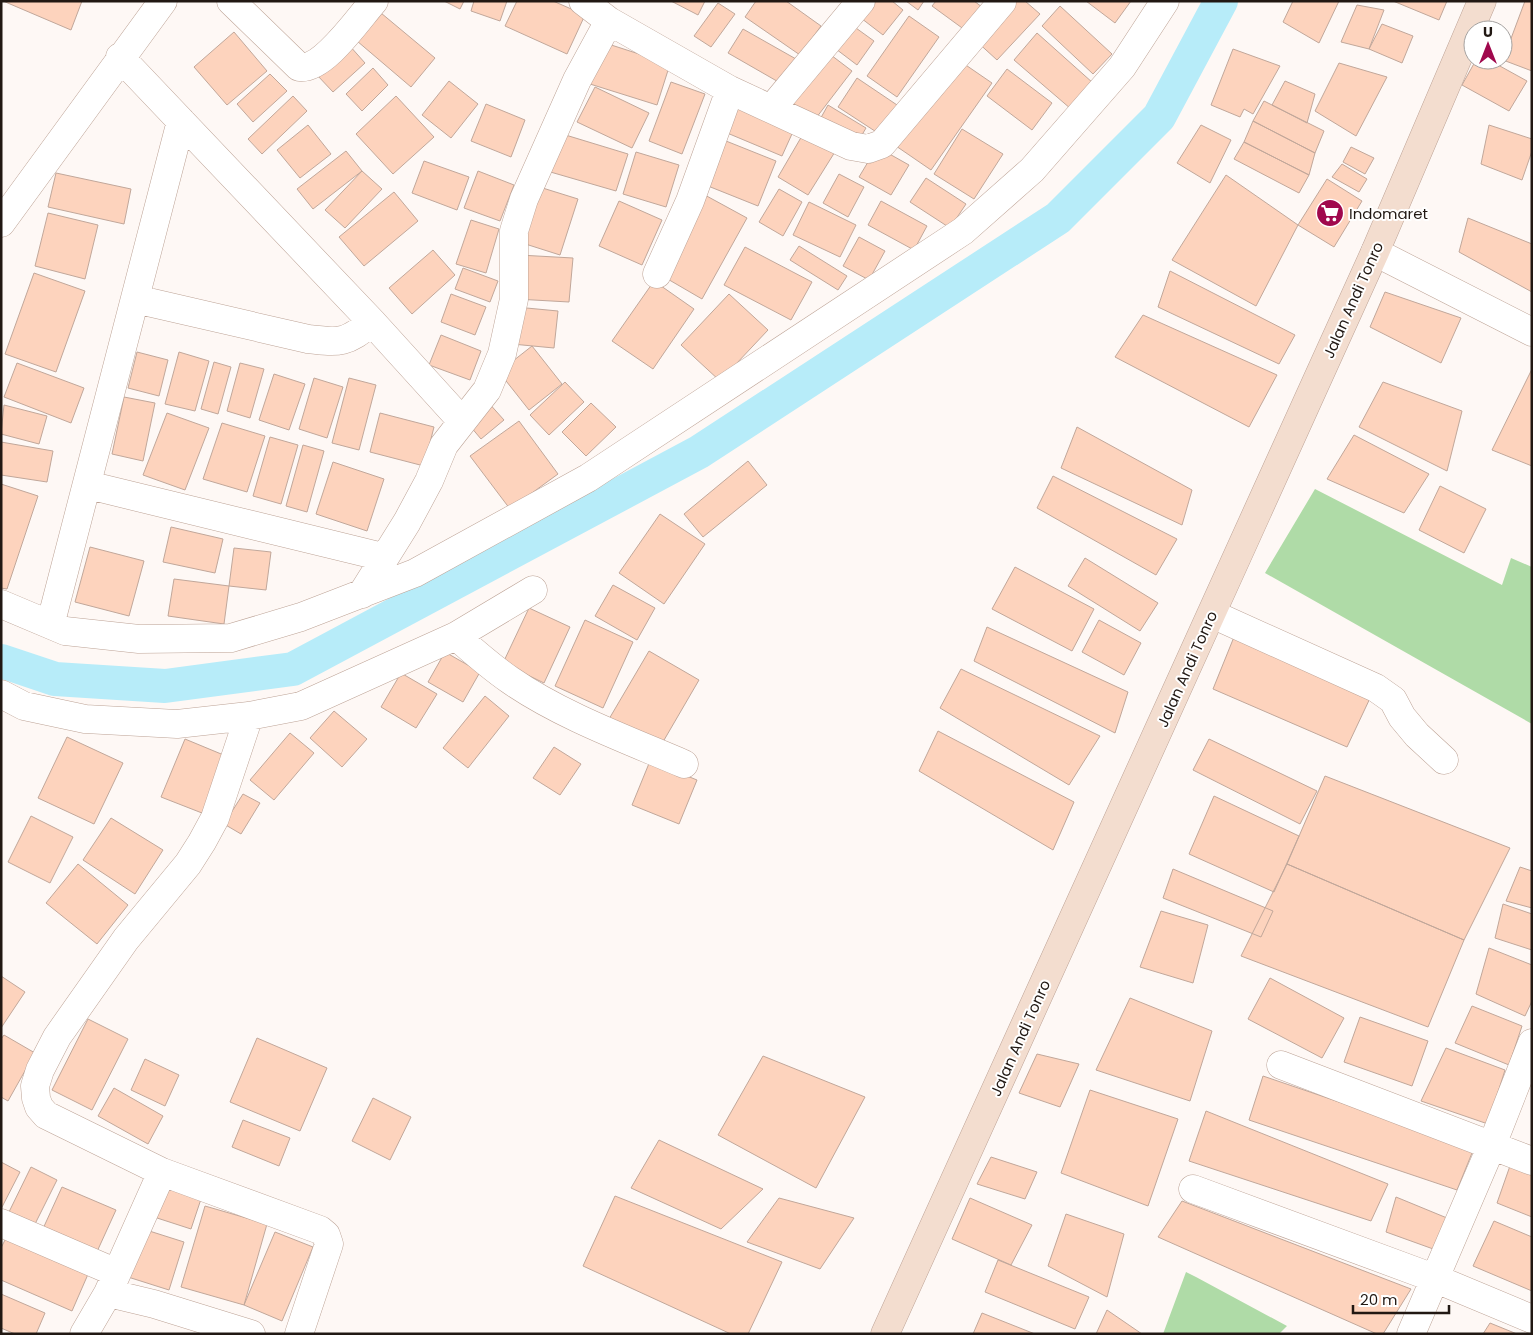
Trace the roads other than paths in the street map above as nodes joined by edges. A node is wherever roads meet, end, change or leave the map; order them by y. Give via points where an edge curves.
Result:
1 (163, 1) edge
2 (231, 1) edge
3 (374, 1) edge
4 (583, 1) edge
5 (862, 1) edge
6 (1165, 1) edge
7 (1482, 1) edge
8 (1002, 2) edge
9 (609, 21) junction
10 (120, 57) junction
11 (730, 90) junction
12 (772, 108) junction
13 (181, 121) junction
14 (1, 223) edge
15 (1375, 252) junction
16 (656, 274) dead end
17 (135, 299) junction
18 (372, 322) junction
19 (1532, 332) edge
20 (461, 420) junction
21 (88, 484) junction
22 (383, 556) junction
23 (533, 590) dead end
24 (362, 594) junction
25 (1, 604) edge
26 (53, 614) dead end
27 (1212, 614) junction
28 (456, 636) junction
29 (1, 694) edge
30 (249, 716) junction
31 (1444, 760) dead end
32 (684, 764) dead end
33 (1532, 1043) edge
34 (1281, 1065) dead end
35 (1492, 1145) junction
36 (1532, 1161) edge
37 (162, 1172) junction
38 (1193, 1189) dead end
39 (1, 1223) edge
40 (1434, 1278) junction
41 (113, 1283) junction
42 (1532, 1319) edge
43 (84, 1334) edge
44 (251, 1334) edge
45 (299, 1334) edge
46 (885, 1334) edge
47 (1411, 1334) edge

1 - 10 street
2 - 3 street via 299,67 305,68 323,58
4 - 9 street
5 - 12 street
6 - 24 street via 1122,67 1039,162 963,231 588,478 415,574
7 - 15 street, Jalan Andi Tonro
8 - 12 street via 882,144 868,149 851,146
9 - 11 street
9 - 20 street via 578,80 524,199 514,231 514,299 502,354 487,390
10 - 13 street
10 - 14 street
11 - 12 street
11 - 16 street via 690,201
13 - 17 street
13 - 18 street
15 - 19 street
15 - 27 street, Jalan Andi Tonro
17 - 18 street via 308,340 331,342 352,338
17 - 21 street
18 - 20 street
20 - 22 street via 444,445 407,522
21 - 22 street
21 - 26 street
22 - 24 street
23 - 28 street
24 - 25 street via 302,617 231,638 138,639 65,631
27 - 31 street via 1376,688 1393,700 1417,736
27 - 46 street, Jalan Andi Tonro
28 - 30 street via 302,706
28 - 32 street via 512,682 611,733
29 - 30 street via 24,706 85,719 177,724
30 - 37 street via 216,818 188,864 126,939 57,1037 35,1086 39,1107 46,1114
33 - 35 street
34 - 35 street
35 - 36 street
35 - 40 street
37 - 41 street
37 - 45 street via 320,1230 326,1235 328,1244
38 - 40 street
39 - 41 street
40 - 42 street
40 - 47 street
41 - 43 street
41 - 44 street via 154,1304

